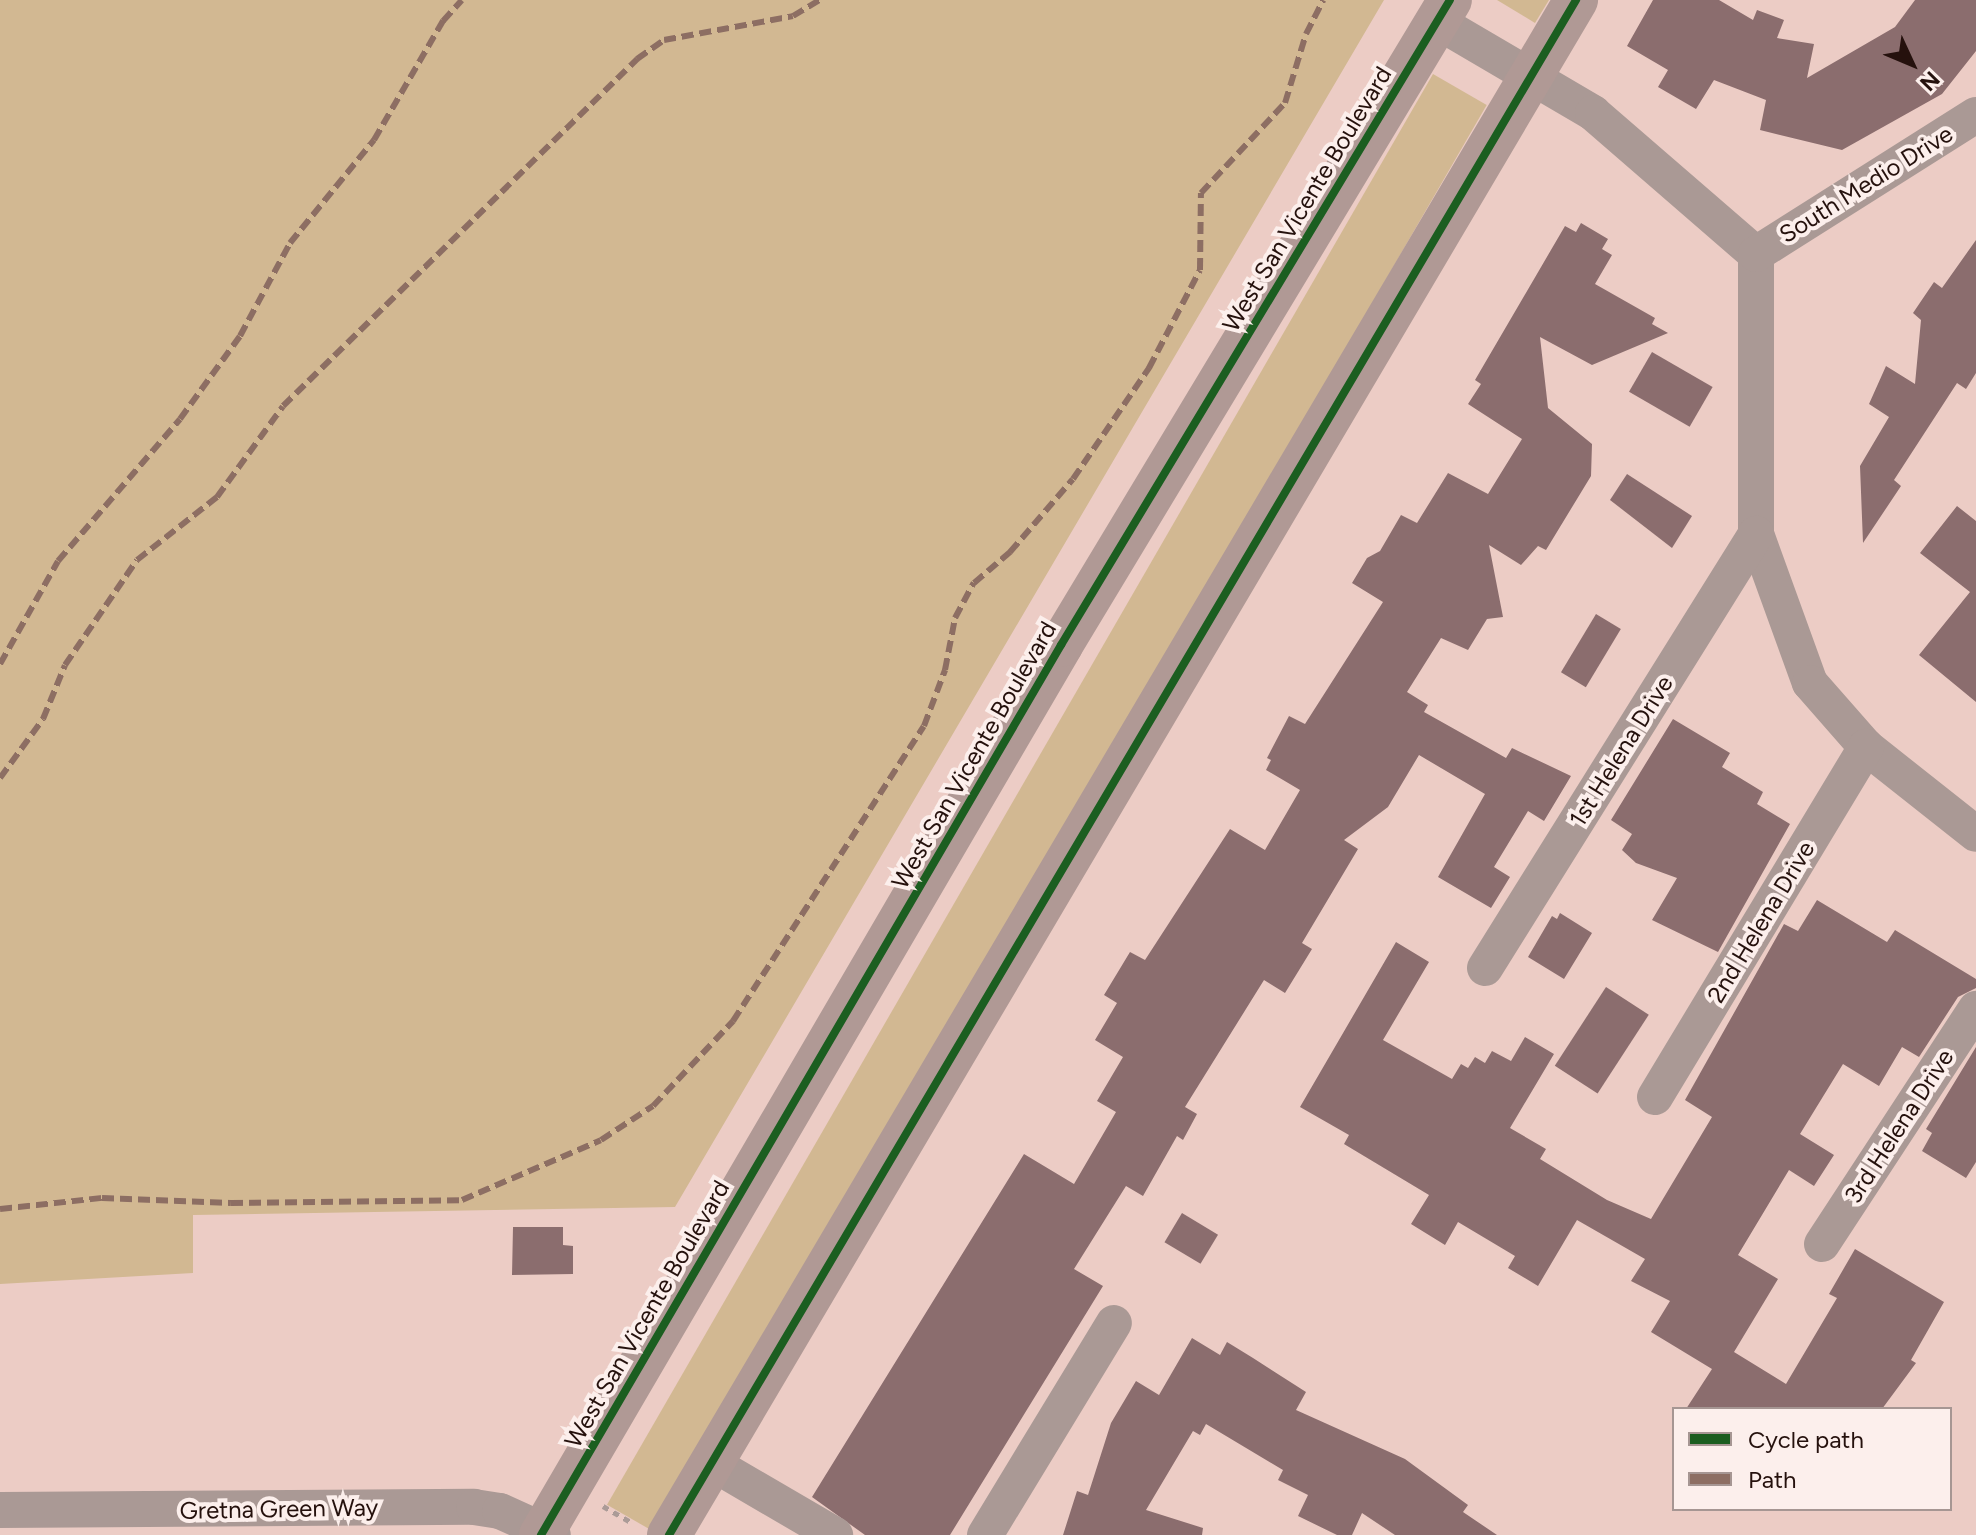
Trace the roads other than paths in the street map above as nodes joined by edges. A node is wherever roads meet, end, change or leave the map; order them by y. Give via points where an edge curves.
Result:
1 (1576, 0) edge
2 (1444, 11) edge
3 (1531, 79) junction
4 (1976, 115) edge
5 (1756, 254) junction
6 (1756, 534) junction
7 (1866, 747) junction
8 (1976, 834) edge
9 (1485, 968) dead end
10 (1976, 1009) edge
11 (1655, 1097) dead end
12 (1822, 1244) dead end
13 (1114, 1323) dead end
14 (710, 1462) junction
15 (0, 1510) edge
16 (654, 1531) edge
17 (546, 1534) edge
18 (835, 1535) edge
19 (985, 1535) edge

1 - 3 main road
2 - 3 street
2 - 17 main road, West San Vicente Boulevard via 1061,645
3 - 5 street via 1593,113
3 - 14 main road
4 - 5 street, South Medio Drive
5 - 6 street
6 - 7 street via 1810,683
6 - 9 street, 1st Helena Drive
7 - 8 street
7 - 11 street, 2nd Helena Drive
10 - 12 street, 3rd Helena Drive
13 - 19 street
14 - 16 main road
14 - 18 street
15 - 17 street, Gretna Green Way via 474,1507 500,1511

